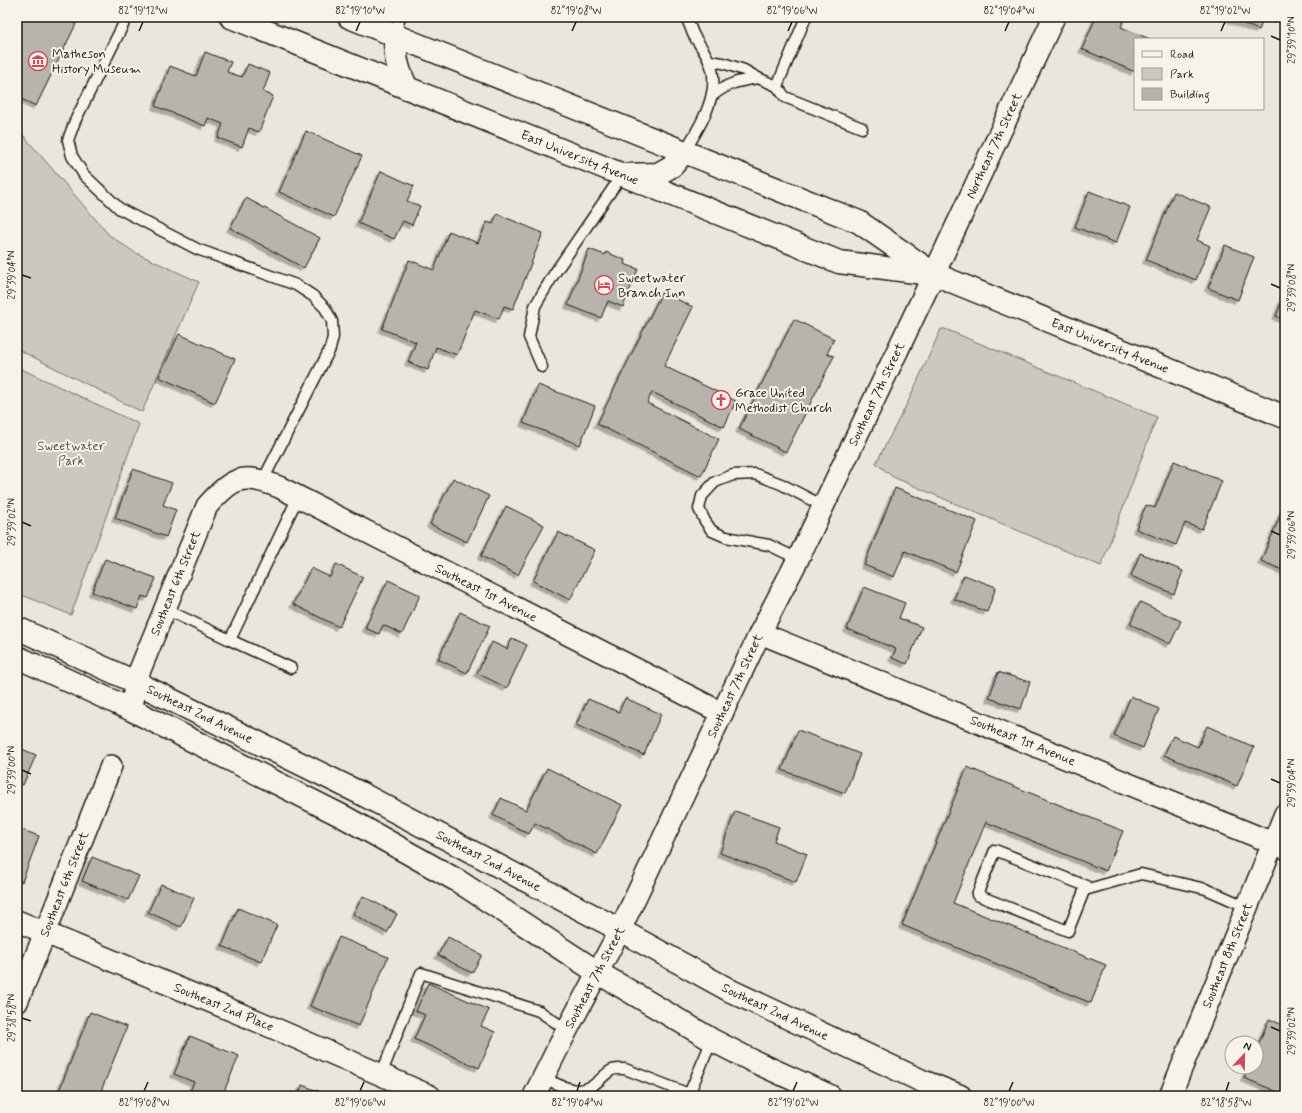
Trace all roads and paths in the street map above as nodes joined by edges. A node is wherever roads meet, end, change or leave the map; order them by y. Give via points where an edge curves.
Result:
1 (127, 17) edge
2 (231, 17) edge
3 (349, 17) edge
4 (686, 17) edge
5 (806, 17) edge
6 (1054, 17) edge
7 (398, 26) edge
8 (709, 61) junction
9 (758, 78) junction
10 (777, 86) junction
11 (407, 88) junction
12 (712, 96) junction
13 (862, 128) dead end
14 (684, 152) junction
15 (622, 175) junction
16 (934, 274) junction
17 (542, 367) dead end
18 (1285, 417) edge
19 (256, 480) junction
20 (298, 497) junction
21 (823, 506) junction
22 (798, 559) junction
23 (165, 609) junction
24 (17, 628) edge
25 (760, 633) junction
26 (230, 640) junction
27 (17, 657) edge
28 (290, 668) dead end
29 (135, 682) junction
30 (132, 710) junction
31 (722, 713) junction
32 (110, 766) dead end
33 (1285, 814) edge
34 (1279, 846) edge
35 (1085, 890) junction
36 (1247, 907) junction
37 (17, 921) edge
38 (620, 930) junction
39 (46, 933) junction
40 (598, 972) junction
41 (17, 1002) edge
42 (566, 1030) junction
43 (712, 1040) junction
44 (381, 1075) junction
45 (539, 1087) edge
46 (430, 1096) edge
47 (830, 1096) edge
48 (960, 1096) edge
49 (1170, 1096) edge

1 - 19 lane via 68,140 72,156 84,175 120,209 197,249 296,285 325,308 332,322 333,337 330,349
2 - 11 main road, East University Avenue
3 - 7 main road, East University Avenue
4 - 8 lane
5 - 10 lane
6 - 16 street, Northeast 7th Street
7 - 11 main road via 397,63
7 - 14 main road, East University Avenue
8 - 9 lane via 744,70
8 - 12 lane via 713,73
9 - 10 lane
9 - 12 lane via 723,87
10 - 13 lane via 785,97
11 - 15 main road, East University Avenue
12 - 14 lane via 700,126
14 - 15 main road via 672,166 658,174
14 - 16 main road, East University Avenue via 859,222
15 - 16 main road, East University Avenue via 839,262
15 - 17 lane via 535,306 529,337
16 - 18 main road, East University Avenue
16 - 21 street, Southeast 7th Street
19 - 20 street, Southeast 1st Avenue via 279,487
19 - 23 street, Southeast 6th Street via 236,480 221,490 207,506
20 - 26 lane
20 - 31 street, Southeast 1st Avenue
21 - 22 street, Southeast 7th Street
21 - 22 lane via 781,484 755,474 733,475 715,482 702,496 700,509 712,531 726,537 769,545
22 - 25 street, Southeast 7th Street
23 - 26 lane
23 - 29 street, Southeast 6th Street
24 - 29 main road, Southeast 2nd Avenue
25 - 31 street, Southeast 7th Street
25 - 34 street, Southeast 1st Avenue
26 - 28 lane
27 - 30 main road, Southeast 2nd Avenue
29 - 30 street, Southeast 6th Street
29 - 38 main road, Southeast 2nd Avenue via 360,793
30 - 40 main road, Southeast 2nd Avenue via 359,825 458,881
31 - 38 street, Southeast 7th Street
32 - 39 street, Southeast 6th Street
33 - 34 street, Southeast 8th Street
34 - 36 street, Southeast 8th Street
35 - 35 lane via 1086,886 995,850 977,895 1068,931
35 - 36 lane via 1141,874 1206,889
36 - 49 street, Southeast 8th Street
37 - 39 street, Southeast 2nd Place
38 - 40 street, Southeast 7th Street
38 - 48 main road, Southeast 2nd Avenue via 731,991 922,1081
39 - 41 street, Southeast 6th Street
39 - 44 street, Southeast 2nd Place
40 - 42 street, Southeast 7th Street
40 - 43 main road, Southeast 2nd Avenue
42 - 44 lane via 539,1011 421,973
42 - 45 street, Southeast 7th Street
43 - 45 lane via 689,1094 625,1069 610,1071 587,1089
43 - 47 main road, Southeast 2nd Avenue
44 - 46 street, Southeast 2nd Place

